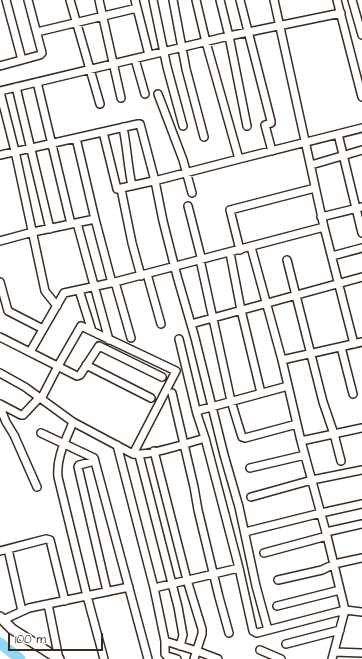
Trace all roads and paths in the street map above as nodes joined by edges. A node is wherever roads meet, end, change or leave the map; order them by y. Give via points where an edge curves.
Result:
1 (6, 0) edge
2 (28, 0) edge
3 (70, 0) edge
4 (99, 0) edge
5 (135, 0) edge
6 (153, 0) edge
7 (172, 0) edge
8 (196, 0) edge
9 (220, 0) edge
10 (240, 0) edge
11 (274, 0) edge
12 (337, 0) edge
13 (352, 0) edge
14 (137, 8) junction
15 (341, 13) junction
16 (103, 16) junction
17 (76, 22) junction
18 (280, 25) junction
19 (36, 32) junction
20 (248, 32) junction
21 (362, 35) edge
22 (229, 36) junction
23 (206, 42) junction
24 (182, 48) junction
25 (164, 52) junction
26 (149, 56) junction
27 (135, 59) junction
28 (22, 60) junction
29 (113, 64) junction
30 (0, 66) edge
31 (89, 70) junction
32 (37, 82) junction
33 (16, 87) junction
34 (0, 91) edge
35 (145, 94) dead end
36 (158, 94) dead end
37 (362, 97) edge
38 (121, 98) dead end
39 (100, 104) dead end
40 (183, 126) dead end
41 (247, 126) dead end
42 (124, 127) junction
43 (362, 128) edge
44 (103, 132) junction
45 (338, 134) junction
46 (204, 137) dead end
47 (76, 138) junction
48 (305, 143) junction
49 (52, 144) junction
50 (32, 148) junction
51 (362, 150) edge
52 (272, 151) junction
53 (15, 152) junction
54 (0, 155) edge
55 (343, 155) junction
56 (239, 159) junction
57 (311, 165) junction
58 (186, 173) junction
59 (155, 181) junction
60 (132, 186) junction
61 (315, 188) junction
62 (121, 189) junction
63 (192, 192) dead end
64 (188, 206) dead end
65 (359, 207) edge
66 (322, 217) junction
67 (95, 220) junction
68 (74, 224) junction
69 (324, 227) junction
70 (50, 228) junction
71 (33, 232) junction
72 (362, 233) edge
73 (0, 241) edge
74 (251, 247) junction
75 (362, 248) edge
76 (240, 250) junction
77 (230, 253) junction
78 (332, 256) junction
79 (201, 260) junction
80 (287, 260) dead end
81 (175, 267) junction
82 (144, 275) junction
83 (362, 278) edge
84 (0, 282) edge
85 (113, 282) junction
86 (338, 284) junction
87 (94, 287) junction
88 (79, 290) junction
89 (297, 296) junction
90 (267, 303) junction
91 (57, 306) junction
92 (241, 310) junction
93 (213, 317) junction
94 (161, 324) dead end
95 (191, 324) junction
96 (43, 329) junction
97 (92, 331) junction
98 (0, 337) edge
99 (131, 338) dead end
100 (179, 339) dead end
101 (109, 340) junction
102 (362, 342) edge
103 (354, 344) junction
104 (341, 347) junction
105 (30, 352) junction
106 (311, 354) junction
107 (282, 360) junction
108 (86, 364) junction
109 (58, 366) junction
110 (0, 373) edge
111 (162, 377) dead end
112 (288, 386) junction
113 (172, 393) dead end
114 (260, 393) junction
115 (353, 394) dead end
116 (40, 398) junction
117 (152, 398) dead end
118 (231, 401) junction
119 (0, 406) edge
120 (213, 406) junction
121 (197, 414) junction
122 (73, 422) junction
123 (297, 424) junction
124 (362, 428) edge
125 (41, 433) dead end
126 (334, 434) junction
127 (205, 438) junction
128 (301, 441) junction
129 (64, 444) junction
130 (184, 444) junction
131 (117, 446) junction
132 (154, 451) junction
133 (136, 454) junction
134 (305, 455) junction
135 (95, 461) junction
136 (341, 461) dead end
137 (250, 468) dead end
138 (362, 470) edge
139 (312, 480) junction
140 (37, 487) dead end
141 (251, 497) dead end
142 (362, 504) edge
143 (321, 513) junction
144 (362, 524) edge
145 (245, 532) junction
146 (327, 534) junction
147 (8, 549) junction
148 (0, 551) edge
149 (264, 553) dead end
150 (362, 560) edge
151 (334, 564) junction
152 (239, 568) junction
153 (214, 574) junction
154 (187, 580) junction
155 (278, 580) dead end
156 (171, 584) junction
157 (129, 587) junction
158 (154, 588) junction
159 (340, 590) junction
160 (107, 591) junction
161 (87, 596) junction
162 (65, 601) junction
163 (48, 604) junction
164 (276, 606) dead end
165 (345, 610) junction
166 (22, 611) junction
167 (362, 612) edge
168 (1, 619) edge
169 (268, 630) junction
170 (340, 630) junction
171 (229, 633) dead end
172 (165, 641) junction
173 (286, 644) dead end
174 (180, 646) junction
175 (260, 650) dead end
176 (197, 651) junction
177 (362, 653) edge
178 (333, 655) edge
179 (170, 658) edge
180 (59, 659) edge
181 (104, 659) edge
182 (148, 659) edge
183 (177, 659) edge
184 (194, 659) edge
185 (218, 659) edge
186 (281, 659) edge

1 - 28 street
2 - 19 street
3 - 17 street
4 - 16 street
5 - 14 street
6 - 25 street
7 - 24 street
8 - 23 street
9 - 22 street
10 - 20 street
11 - 18 street
12 - 15 street
13 - 21 street
14 - 16 street
14 - 26 street
15 - 18 street
15 - 37 street
16 - 17 street
16 - 29 street
17 - 19 street
17 - 31 street
18 - 20 street
18 - 48 street
19 - 28 street via 42,53
20 - 22 street
20 - 52 street via 271,121 265,125
22 - 23 street
22 - 41 street
23 - 24 street
23 - 56 street
24 - 25 street
24 - 46 street
25 - 26 street
25 - 40 street
26 - 27 street
27 - 29 street
27 - 35 street
28 - 30 street
29 - 31 street
29 - 38 street
31 - 32 street
31 - 39 street
32 - 33 street
32 - 49 street
33 - 34 street
33 - 50 street
34 - 53 street
36 - 58 street
42 - 44 street
42 - 59 street via 140,124
42 - 60 street
43 - 45 street
44 - 47 street
44 - 62 street via 116,188
45 - 48 street
45 - 55 street
47 - 49 street
47 - 67 street
48 - 52 street
48 - 57 street
49 - 50 street
49 - 68 street
50 - 53 street
50 - 70 street
51 - 55 street
52 - 56 street
53 - 54 street
53 - 71 street
55 - 57 street
55 - 65 street
56 - 58 street
57 - 61 street
58 - 59 street
58 - 63 street
59 - 60 street
59 - 81 street
60 - 62 street
61 - 66 street
61 - 76 street via 230,210
62 - 82 street via 132,243
64 - 79 street
65 - 66 street
65 - 72 street
66 - 69 street
67 - 68 street
67 - 85 street
68 - 70 street
68 - 87 street
69 - 74 street
69 - 78 street
70 - 71 street
71 - 73 street
71 - 91 street via 45,291
74 - 76 street
74 - 90 street
75 - 78 street
76 - 77 street
77 - 79 street
77 - 92 street
78 - 86 street
79 - 81 street
79 - 93 street
80 - 89 street
81 - 82 street
81 - 95 street
82 - 85 street
82 - 94 street
83 - 86 street
84 - 96 street via 8,310
85 - 87 street
85 - 99 street
86 - 89 street
86 - 103 street
87 - 88 street
87 - 101 street
88 - 91 street via 62,294
88 - 97 street
89 - 90 street
89 - 106 street
90 - 92 street
90 - 107 street
91 - 96 street
92 - 93 street
92 - 114 street
93 - 95 street
93 - 118 street
95 - 120 street
96 - 105 street
97 - 101 street
97 - 109 street via 80,326
98 - 105 street
100 - 121 street
101 - 133 street via 176,371
102 - 103 street
103 - 104 street
104 - 106 street
104 - 115 street
105 - 109 street
106 - 107 street
106 - 126 street
107 - 112 street
108 - 109 street via 79,376
108 - 111 street via 100,346
108 - 117 street
109 - 116 street
110 - 116 street
112 - 114 street
112 - 123 street
113 - 130 street
114 - 118 street
116 - 119 street via 23,415
116 - 122 street
118 - 120 street
118 - 123 street via 243,438
119 - 140 street
120 - 121 street via 200,410
120 - 145 street
121 - 127 street
122 - 129 street
122 - 131 street
123 - 128 street
124 - 126 street
125 - 129 street
126 - 128 street
126 - 136 street
127 - 130 street
127 - 152 street
128 - 134 street
129 - 135 street
129 - 161 street via 58,463 58,477
130 - 132 street
130 - 153 street
131 - 133 street
131 - 158 street
132 - 133 street
132 - 154 street
133 - 156 street
134 - 137 street
134 - 139 street
135 - 157 street
135 - 160 street via 78,467
138 - 139 street
139 - 141 street
139 - 143 street
142 - 143 street
143 - 145 street
143 - 146 street
144 - 146 street
145 - 169 street
146 - 149 street
146 - 151 street
147 - 148 street
147 - 162 street via 50,540
147 - 166 street
150 - 151 street
151 - 155 street via 322,570
151 - 159 street
152 - 153 street
152 - 169 street via 253,631 256,633
153 - 154 street
153 - 171 street
154 - 156 street
154 - 176 street via 202,632
156 - 158 street
156 - 174 street via 183,635
157 - 160 street
157 - 182 street
158 - 172 street
159 - 164 street
159 - 165 street
160 - 161 street
161 - 162 street
161 - 181 street
162 - 163 street
163 - 166 street
163 - 180 street
165 - 167 street
165 - 169 street
165 - 170 street
166 - 168 street
168 - 180 street
170 - 173 street
170 - 178 street
172 - 174 street
172 - 179 street via 165,654
174 - 176 street
175 - 186 street
176 - 184 street
176 - 185 street
177 - 178 street
179 - 183 street

